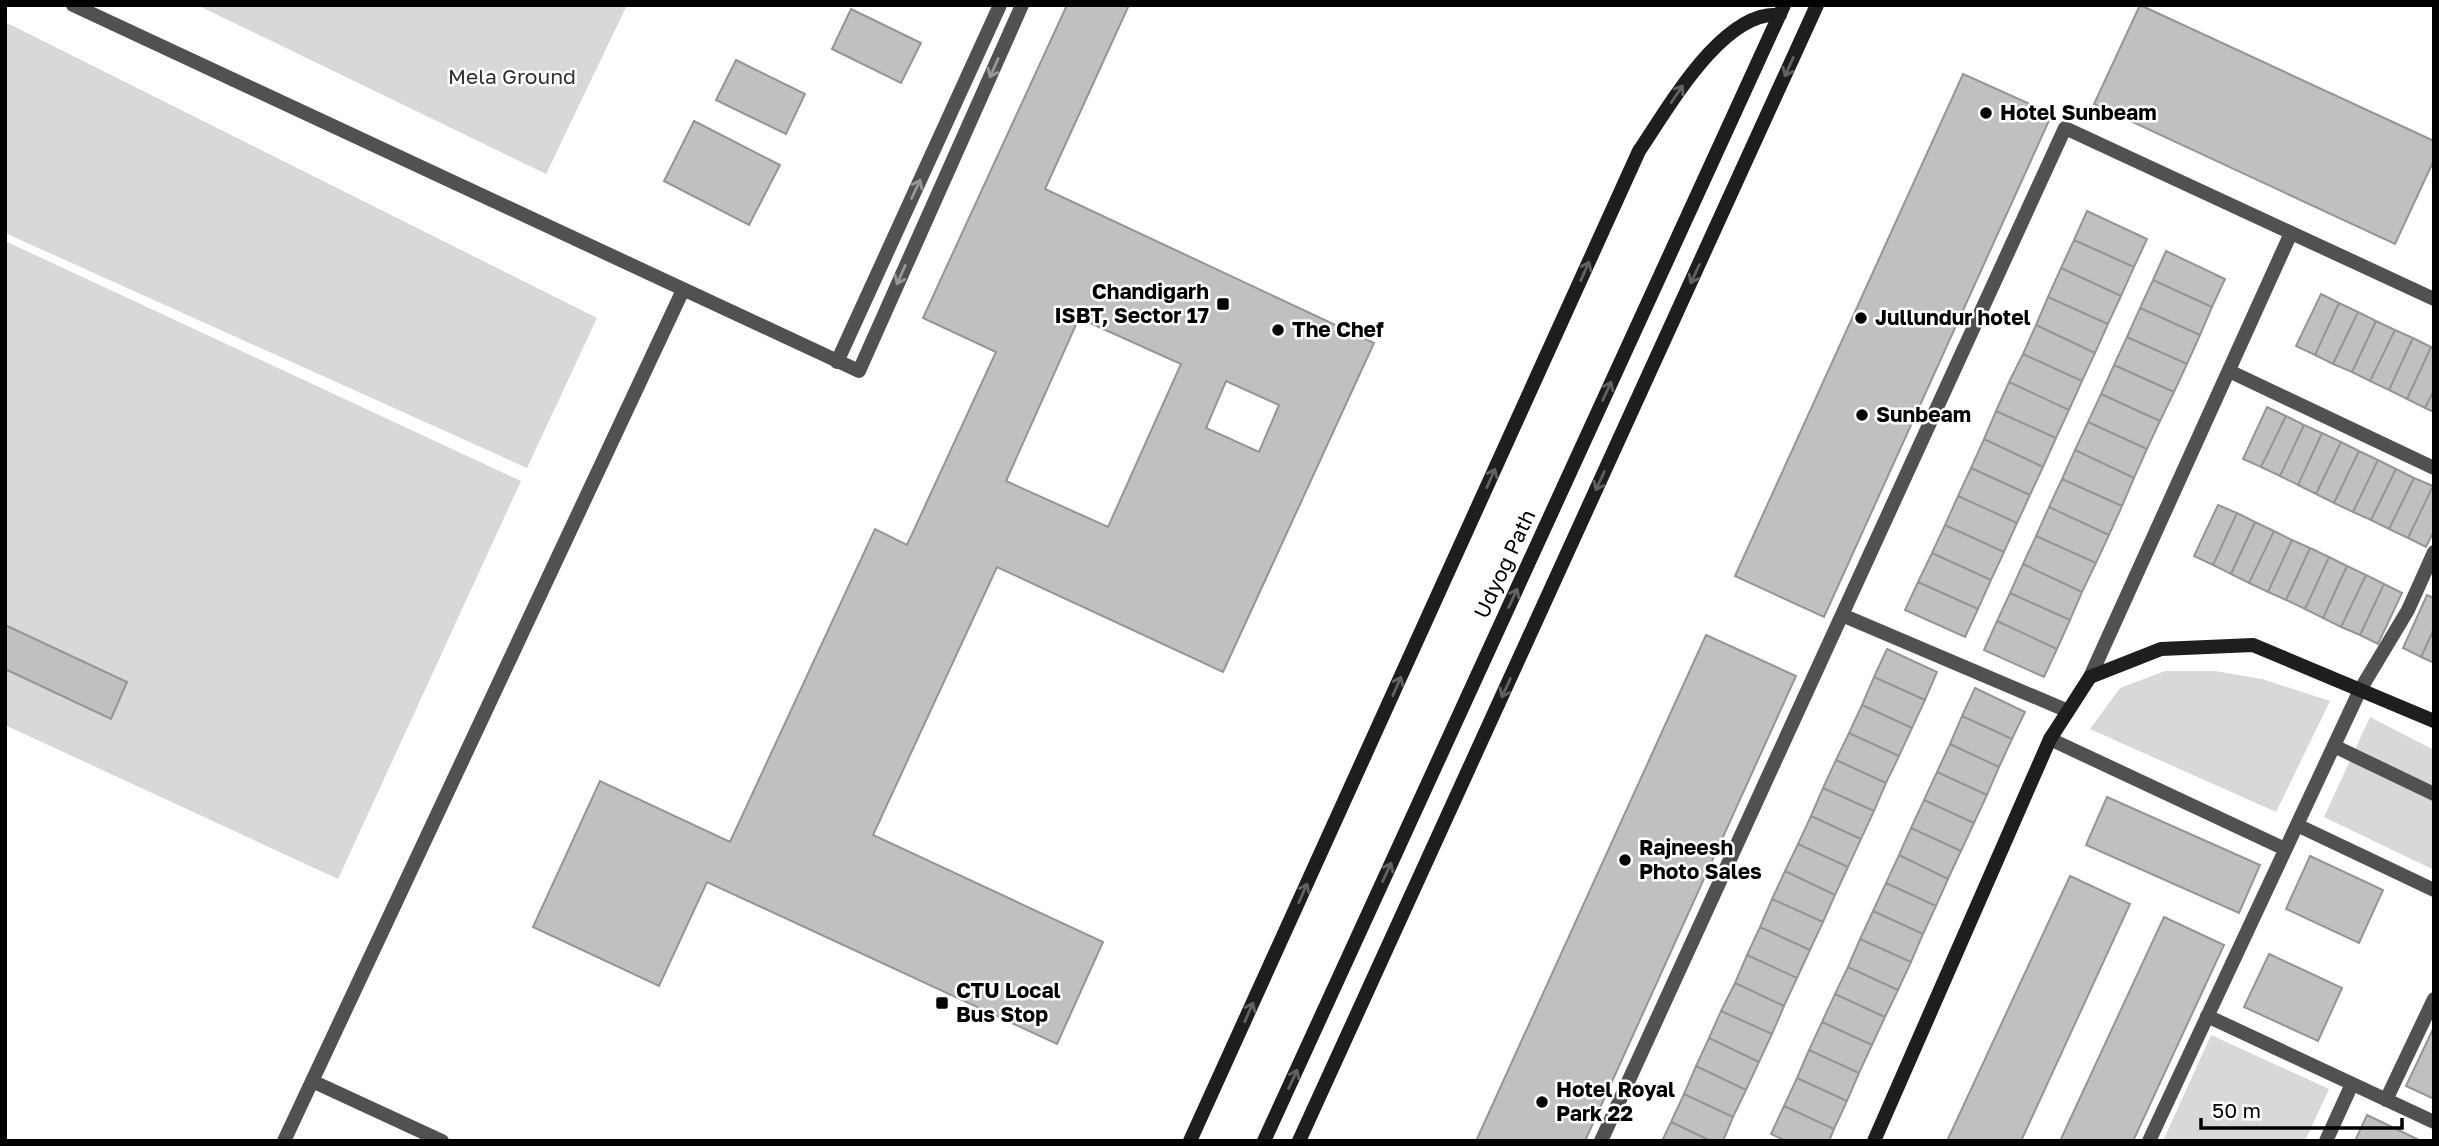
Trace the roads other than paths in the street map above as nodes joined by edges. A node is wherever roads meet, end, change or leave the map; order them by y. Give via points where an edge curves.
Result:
1 (73, 5) edge
2 (1000, 5) edge
3 (1022, 5) edge
4 (1817, 5) edge
5 (1782, 10) edge
6 (2291, 233) junction
7 (682, 290) junction
8 (2434, 299) edge
9 (837, 362) junction
10 (2229, 371) junction
11 (2434, 468) edge
12 (2434, 552) edge
13 (1842, 615) junction
14 (2090, 677) junction
15 (2360, 690) junction
16 (2068, 711) junction
17 (2434, 721) edge
18 (2050, 739) junction
19 (2334, 746) junction
20 (2434, 794) edge
21 (2297, 825) junction
22 (2285, 849) junction
23 (2434, 890) edge
24 (2434, 999) edge
25 (2207, 1016) junction
26 (312, 1081) junction
27 (2352, 1084) junction
28 (2386, 1100) junction
29 (2434, 1122) edge
30 (284, 1141) edge
31 (442, 1141) edge
32 (1190, 1141) edge
33 (1264, 1141) edge
34 (1299, 1141) edge
35 (1601, 1141) edge
36 (1874, 1141) edge
37 (2148, 1141) edge
38 (2326, 1141) edge

1 - 7 street
9 -> 2 street
3 -> 9 street via 859,371
4 -> 34 main road
32 -> 5 main road via 1639,151 1704,57 1755,17
33 -> 5 main road, Udyog Path
6 - 8 street
6 - 10 street
6 - 13 street via 2065,128
7 - 9 street
7 - 26 street
10 - 11 street
10 - 14 street
12 - 15 street via 2408,610
13 - 16 street
13 - 35 street
14 - 15 main road via 2161,649 2253,645
14 - 16 main road
15 - 17 main road
15 - 19 street
16 - 18 main road
18 - 22 street
18 - 36 main road
19 - 20 street
19 - 21 street
21 - 22 street
21 - 23 street
22 - 25 street
24 - 28 street
25 - 27 street
25 - 37 street
26 - 30 street
26 - 31 street
27 - 28 street
27 - 38 street
28 - 29 street

